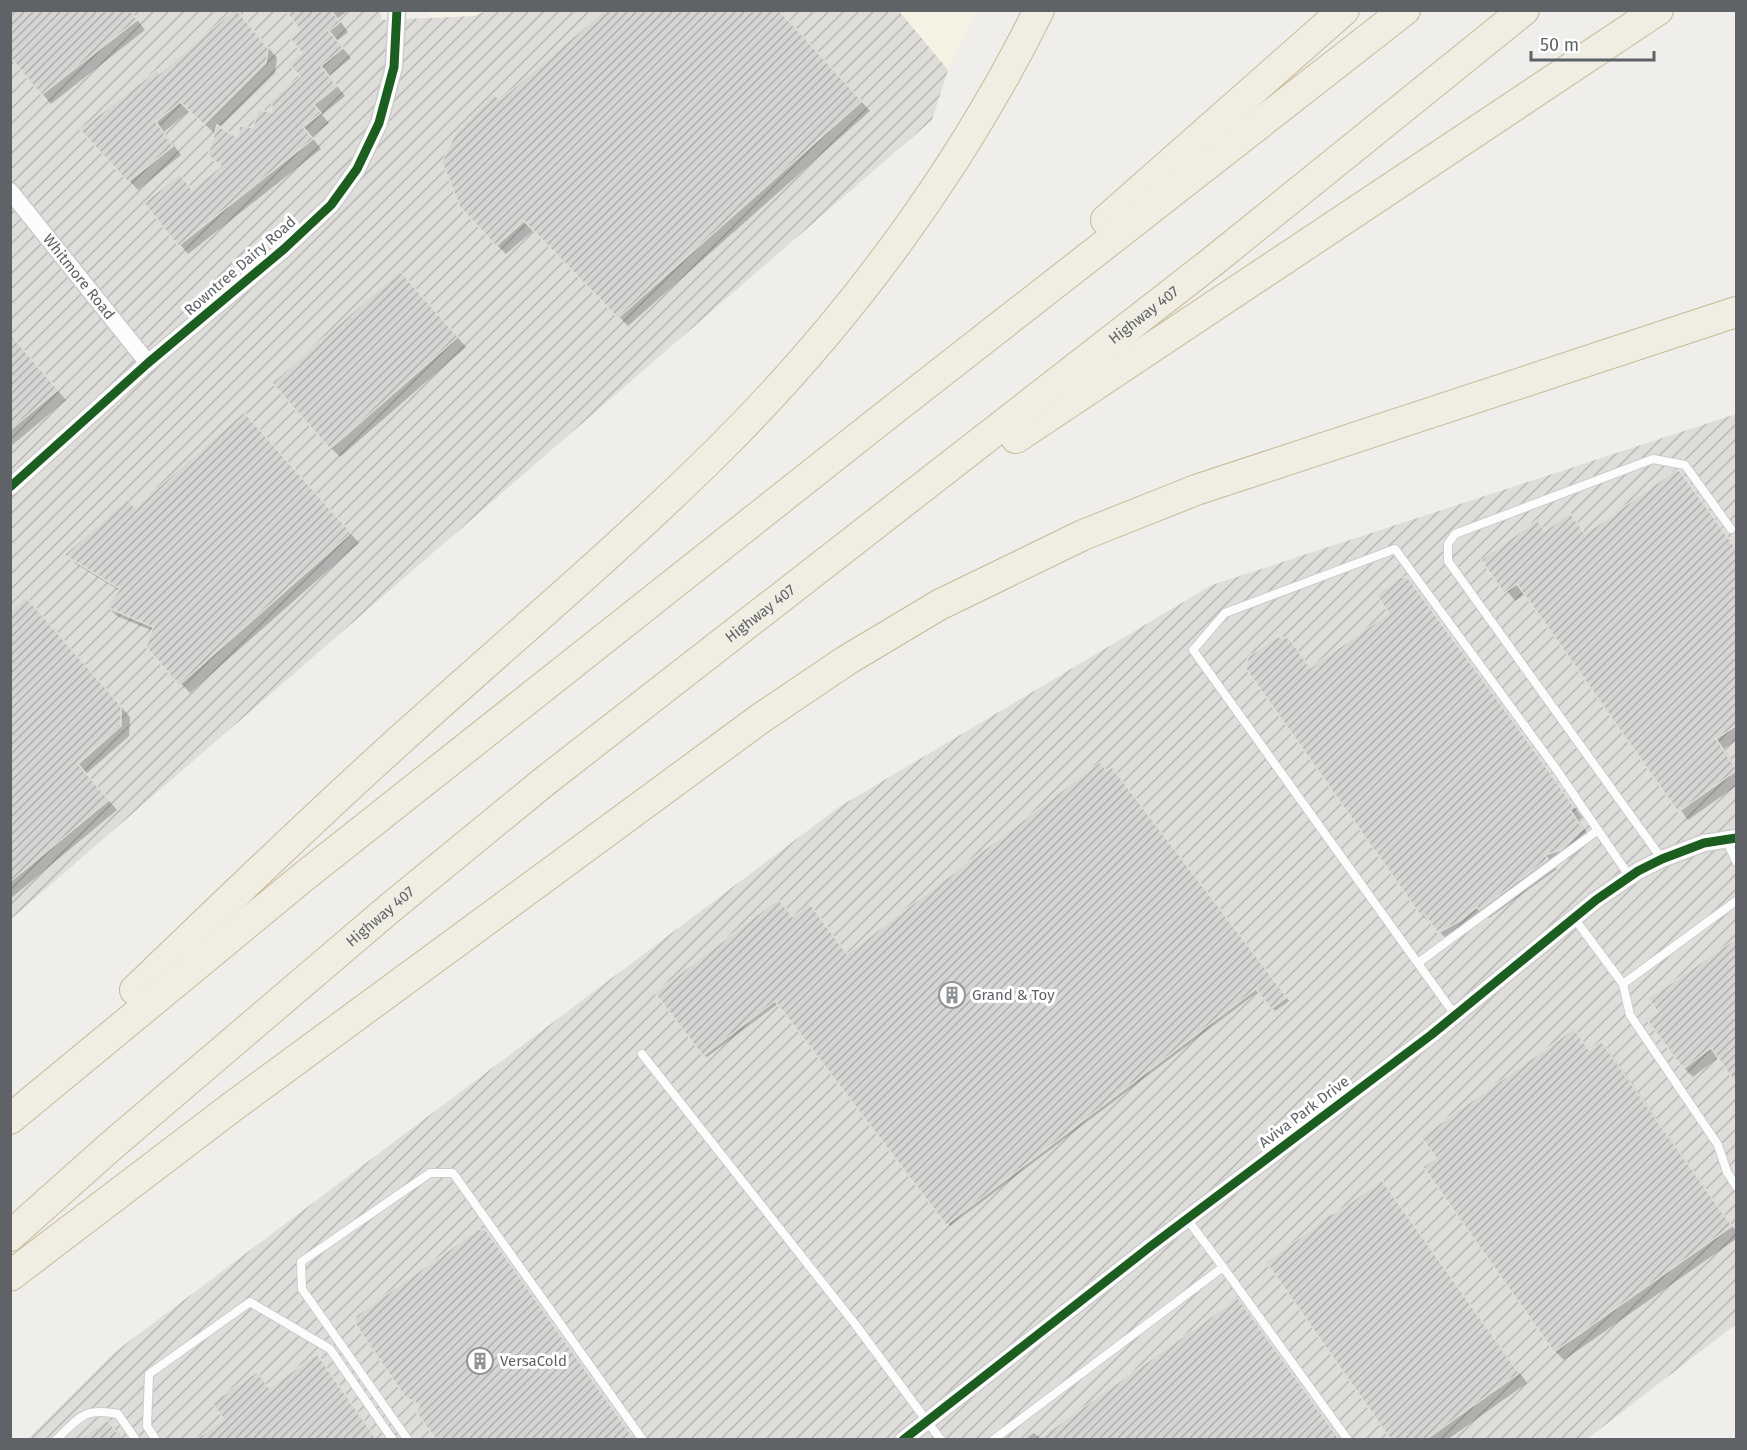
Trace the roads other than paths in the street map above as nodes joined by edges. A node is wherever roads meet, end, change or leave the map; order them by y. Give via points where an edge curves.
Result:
1 (397, 10) edge
2 (1039, 10) edge
3 (1344, 10) edge
4 (1405, 10) edge
5 (1524, 10) edge
6 (1658, 10) edge
7 (10, 191) edge
8 (1737, 312) edge
9 (148, 363) junction
10 (879, 421) junction
11 (10, 488) edge
12 (1731, 529) dead end
13 (797, 584) junction
14 (1598, 830) junction
15 (1731, 838) edge
16 (1662, 859) junction
17 (1737, 861) edge
18 (1629, 877) junction
19 (1737, 901) edge
20 (1574, 918) junction
21 (1418, 963) junction
22 (1623, 984) junction
23 (1455, 1015) junction
24 (642, 1054) dead end
25 (10, 1109) edge
26 (10, 1119) edge
27 (1737, 1186) edge
28 (1187, 1219) junction
29 (10, 1236) edge
30 (1222, 1267) junction
31 (10, 1276) edge
32 (928, 1420) junction
33 (56, 1440) edge
34 (136, 1440) edge
35 (156, 1440) edge
36 (393, 1440) edge
37 (408, 1440) edge
38 (643, 1440) edge
39 (903, 1440) edge
40 (941, 1440) edge
41 (993, 1440) edge
42 (1348, 1440) edge

1 - 9 street, Rowntree Dairy Road via 394,67 379,123 357,169 331,205 284,249
2 - 25 highway via 943,176 846,307 761,406 663,504 360,776
3 - 10 highway
4 - 10 highway
5 - 13 highway, Highway 407 via 1212,262
6 - 13 highway
7 - 9 street, Whitmore Road
8 - 31 highway via 1196,490 1083,535 939,605 761,718 232,1107
9 - 11 street, Rowntree Dairy Road
10 - 26 highway via 302,878
12 - 16 lane via 1685,465 1653,459 1455,534 1448,544 1448,561
13 - 29 highway, Highway 407 via 390,908
14 - 18 lane
14 - 21 lane
14 - 21 lane via 1395,549 1225,613 1193,650
15 - 16 street, Aviva Park Drive via 1704,843
15 - 17 lane
16 - 18 street, Aviva Park Drive
18 - 20 street, Aviva Park Drive
19 - 22 lane
20 - 22 lane
20 - 23 street, Aviva Park Drive
21 - 23 lane
22 - 27 lane via 1630,1015 1718,1145 1727,1173
23 - 28 street, Aviva Park Drive
24 - 32 lane
28 - 30 lane
28 - 32 street, Aviva Park Drive
30 - 41 lane
30 - 42 lane
32 - 39 street, Aviva Park Drive
32 - 40 lane
33 - 34 lane via 78,1419 95,1410 118,1414
35 - 36 lane via 147,1426 149,1374 250,1302 330,1349
37 - 38 lane via 302,1288 301,1262 430,1173 453,1173

